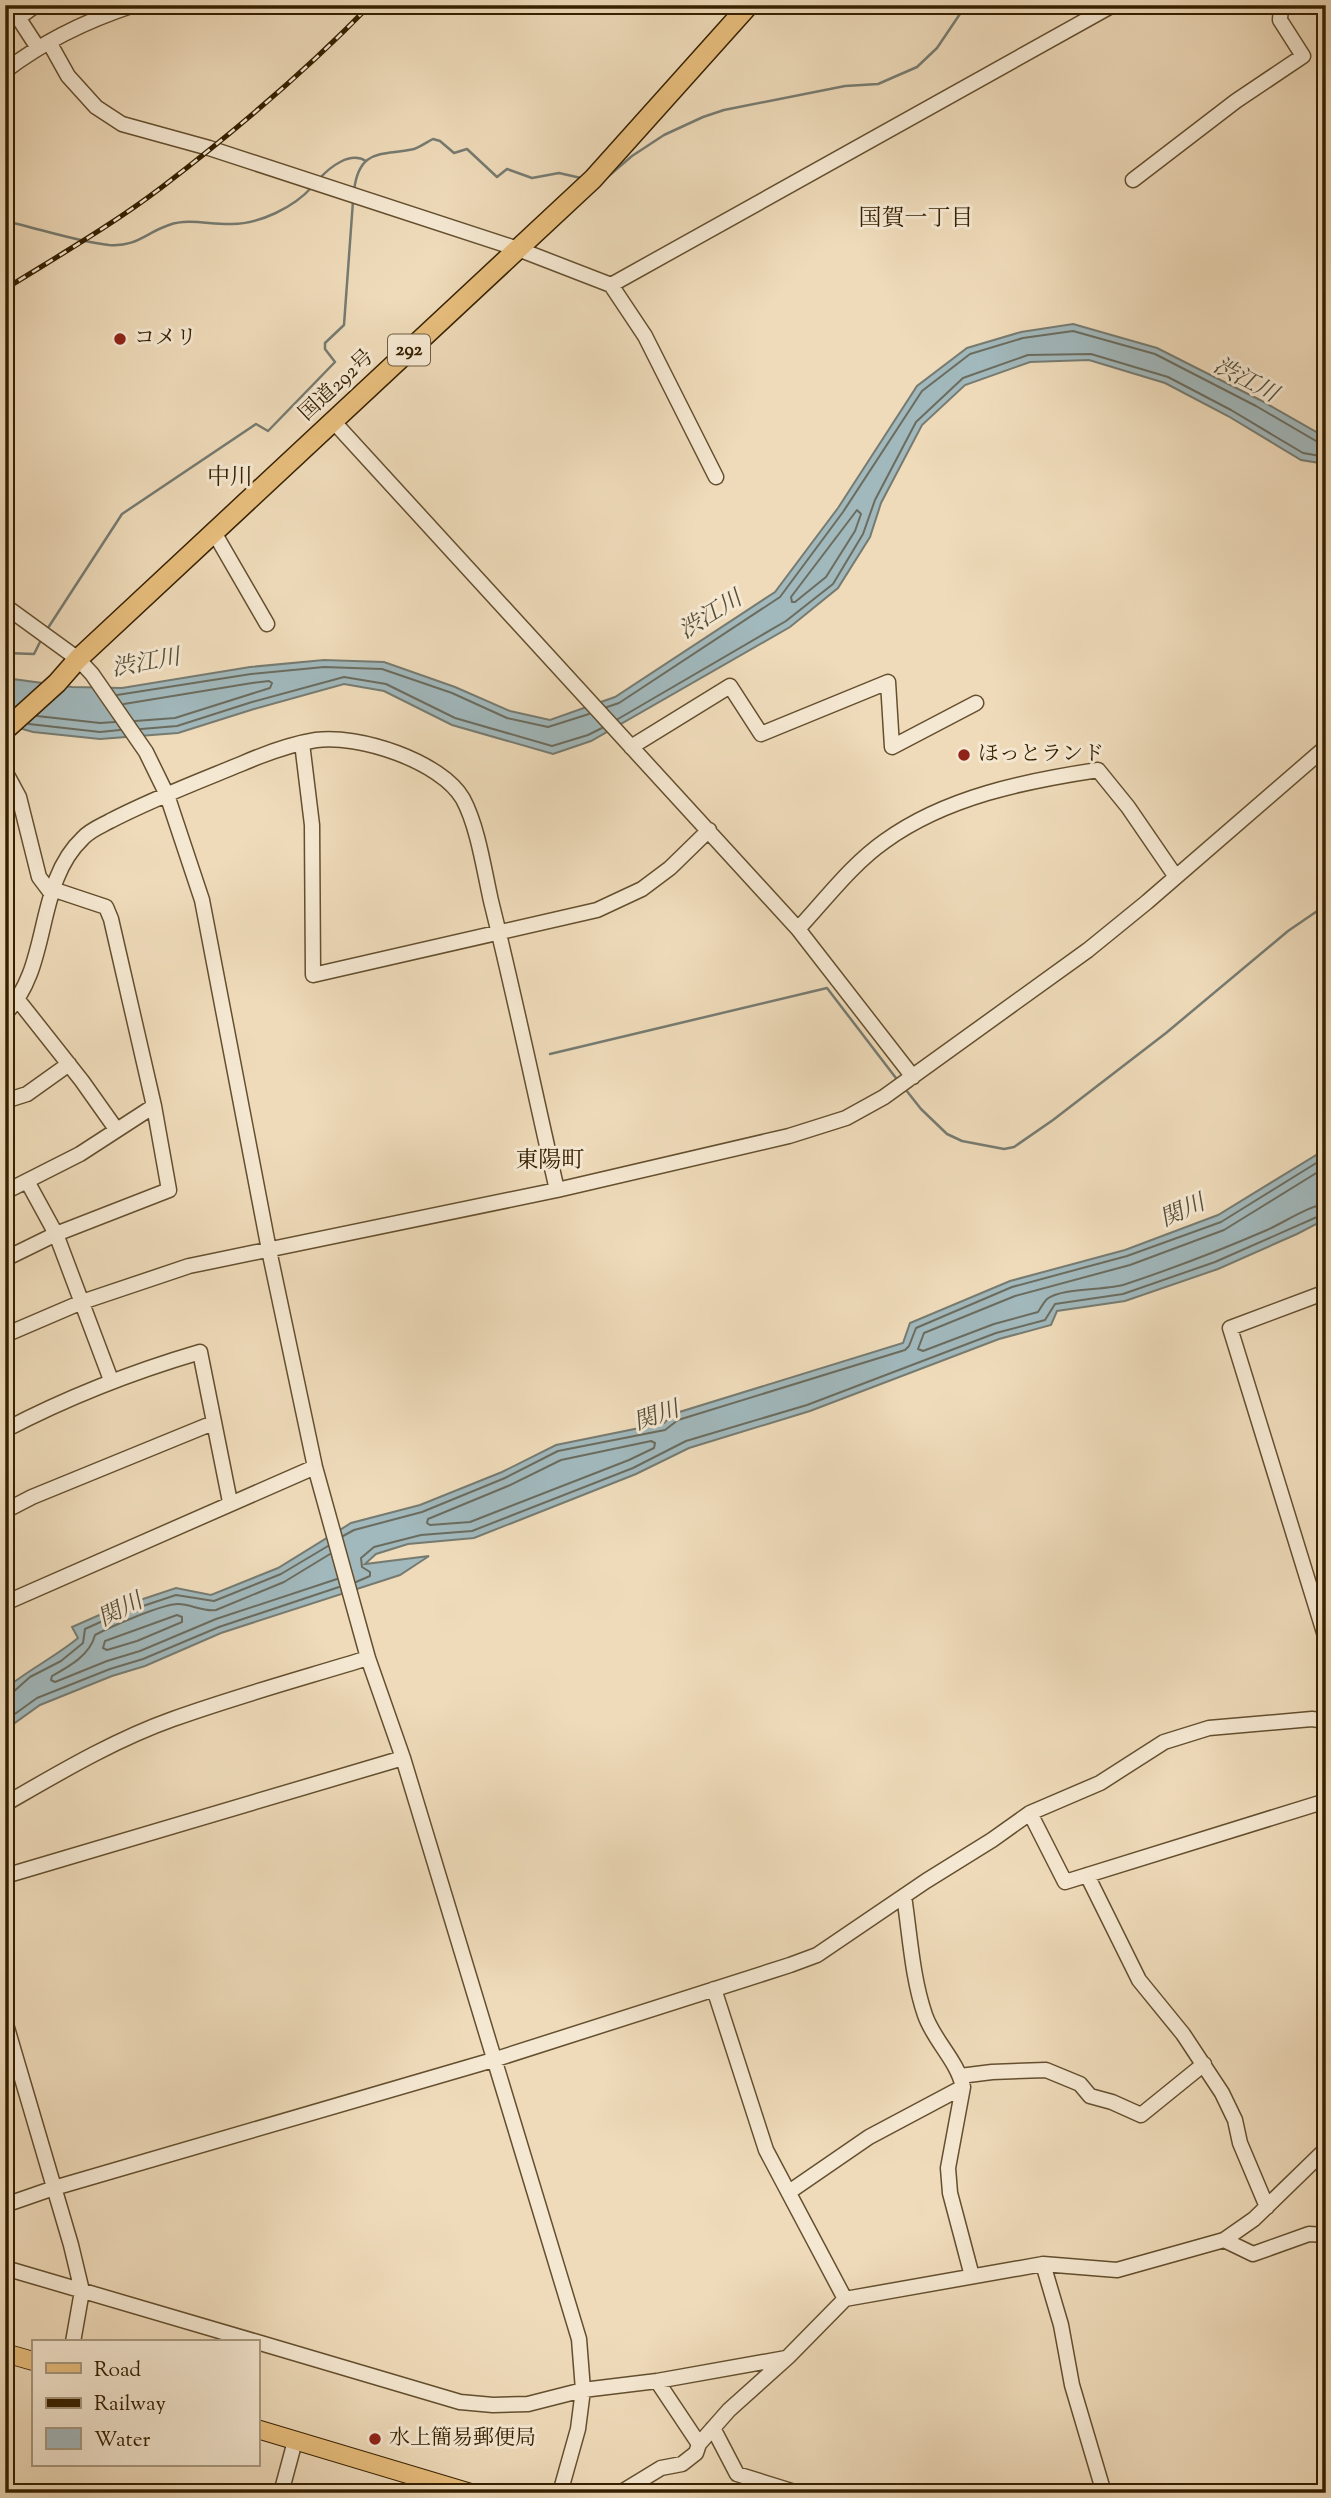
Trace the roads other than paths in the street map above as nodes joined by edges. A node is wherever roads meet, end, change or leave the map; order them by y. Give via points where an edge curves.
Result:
1 (36, 5) edge
2 (134, 5) edge
3 (749, 5) edge
4 (1113, 5) edge
5 (1280, 5) edge
6 (1294, 5) edge
7 (14, 12) edge
8 (44, 45) junction
9 (5, 71) edge
10 (1133, 180) dead end
11 (518, 249) junction
12 (611, 285) junction
13 (333, 421) junction
14 (716, 477) dead end
15 (215, 534) junction
16 (5, 606) edge
17 (267, 624) dead end
18 (78, 659) junction
19 (976, 703) dead end
20 (5, 730) edge
21 (302, 743) junction
22 (631, 747) junction
23 (1326, 747) edge
24 (5, 771) edge
25 (167, 795) junction
26 (709, 830) junction
27 (1176, 877) junction
28 (51, 893) junction
29 (799, 929) junction
30 (499, 934) junction
31 (18, 1000) junction
32 (5, 1014) edge
33 (69, 1064) junction
34 (912, 1077) junction
35 (5, 1101) edge
36 (155, 1106) junction
37 (116, 1129) junction
38 (27, 1181) junction
39 (557, 1190) junction
40 (5, 1192) edge
41 (56, 1234) junction
42 (269, 1250) junction
43 (5, 1259) edge
44 (1326, 1292) edge
45 (82, 1302) junction
46 (5, 1335) edge
47 (111, 1380) junction
48 (213, 1423) junction
49 (5, 1430) edge
50 (316, 1472) junction
51 (230, 1502) junction
52 (5, 1511) edge
53 (5, 1602) edge
54 (1326, 1639) edge
55 (368, 1658) junction
56 (1326, 1721) edge
57 (403, 1758) junction
58 (1326, 1801) edge
59 (5, 1804) edge
60 (1030, 1813) junction
61 (1087, 1875) junction
62 (5, 1876) edge
63 (904, 1896) junction
64 (714, 1989) junction
65 (5, 2021) edge
66 (493, 2060) junction
67 (1204, 2064) junction
68 (961, 2082) junction
69 (1326, 2149) edge
70 (54, 2188) junction
71 (789, 2192) junction
72 (5, 2205) edge
73 (1267, 2207) junction
74 (1326, 2235) edge
75 (1224, 2240) junction
76 (1043, 2264) junction
77 (5, 2267) edge
78 (972, 2276) junction
79 (82, 2291) junction
80 (845, 2299) junction
81 (73, 2340) edge
82 (250, 2340) edge
83 (259, 2343) edge
84 (5, 2353) edge
85 (788, 2357) junction
86 (32, 2361) edge
87 (657, 2381) junction
88 (583, 2390) junction
89 (713, 2428) junction
90 (259, 2431) edge
91 (295, 2441) junction
92 (699, 2444) junction
93 (281, 2493) edge
94 (471, 2493) edge
95 (560, 2493) edge
96 (620, 2493) edge
97 (798, 2493) edge
98 (1104, 2493) edge

1 - 7 street
2 - 8 street via 98,17
3 - 11 highway, 国道292号 / 292 via 593,179
4 - 12 street
5 - 6 street
5 - 10 street via 1280,20 1303,56
7 - 8 street
8 - 9 street
8 - 11 street via 96,107 122,124
11 - 12 street
11 - 13 highway, 国道292号 / 292
12 - 14 street via 645,336
13 - 15 highway, 国道292号 / 292
13 - 22 street
15 - 17 street
15 - 18 highway, 国道292号 / 292
16 - 18 street
18 - 20 highway, 国道292号 / 292
18 - 25 street via 146,752
19 - 22 street via 892,747 888,682 761,734 730,686
21 - 25 street
21 - 30 street via 339,739 402,755 438,773 463,800 472,822
21 - 30 street via 312,825 313,975
22 - 26 street
23 - 27 street
24 - 28 street via 19,797 38,877
25 - 28 street via 86,835 68,853
25 - 42 street via 202,900
26 - 29 street
26 - 30 street via 642,889 597,910
27 - 29 street via 1098,770 1010,786 920,821 859,862
27 - 34 street via 1088,950
28 - 31 street
28 - 36 street via 58,891 106,907
29 - 34 street
30 - 39 street
31 - 32 street
31 - 33 street
33 - 35 street via 27,1094
33 - 37 street
34 - 39 street via 846,1118 789,1136
36 - 37 street
36 - 41 street via 169,1190
37 - 38 street
38 - 40 street
38 - 41 street
39 - 42 street
41 - 43 street
41 - 45 street
42 - 45 street via 190,1266
42 - 50 street
44 - 54 street via 1230,1328
45 - 46 street
45 - 47 street
47 - 48 street via 200,1352
47 - 49 street
48 - 51 street
48 - 52 street
50 - 51 street
50 - 55 street
51 - 53 street
55 - 57 street
55 - 59 street via 131,1736
56 - 60 street via 1209,1728 1164,1742 1100,1783
57 - 62 street
57 - 66 street
58 - 61 street
60 - 61 street via 1065,1882
60 - 63 street
61 - 67 street via 1139,1979
63 - 64 street via 817,1955
63 - 68 street via 925,2013
64 - 66 street
64 - 71 street via 766,2150
65 - 70 street
66 - 70 street
66 - 88 street via 579,2339
67 - 68 street via 1141,2115 1090,2096 1080,2084 1046,2070 992,2071
67 - 73 street via 1235,2120
68 - 71 street
68 - 78 street via 948,2168
69 - 73 street
70 - 72 street
70 - 79 street
71 - 80 street
73 - 75 street
74 - 75 street via 1309,2234 1253,2254
75 - 76 street via 1117,2270
76 - 78 street
76 - 98 street
77 - 79 street
78 - 80 street
79 - 81 street
79 - 82 street
80 - 85 street
83 - 88 street via 460,2402 528,2404
84 - 86 main road
85 - 87 street
85 - 89 street
87 - 88 street
87 - 92 street
88 - 95 street via 578,2429
89 - 92 street
89 - 97 street via 737,2474
90 - 91 main road
91 - 93 street
91 - 94 main road
92 - 96 street via 696,2453 682,2464 662,2468

